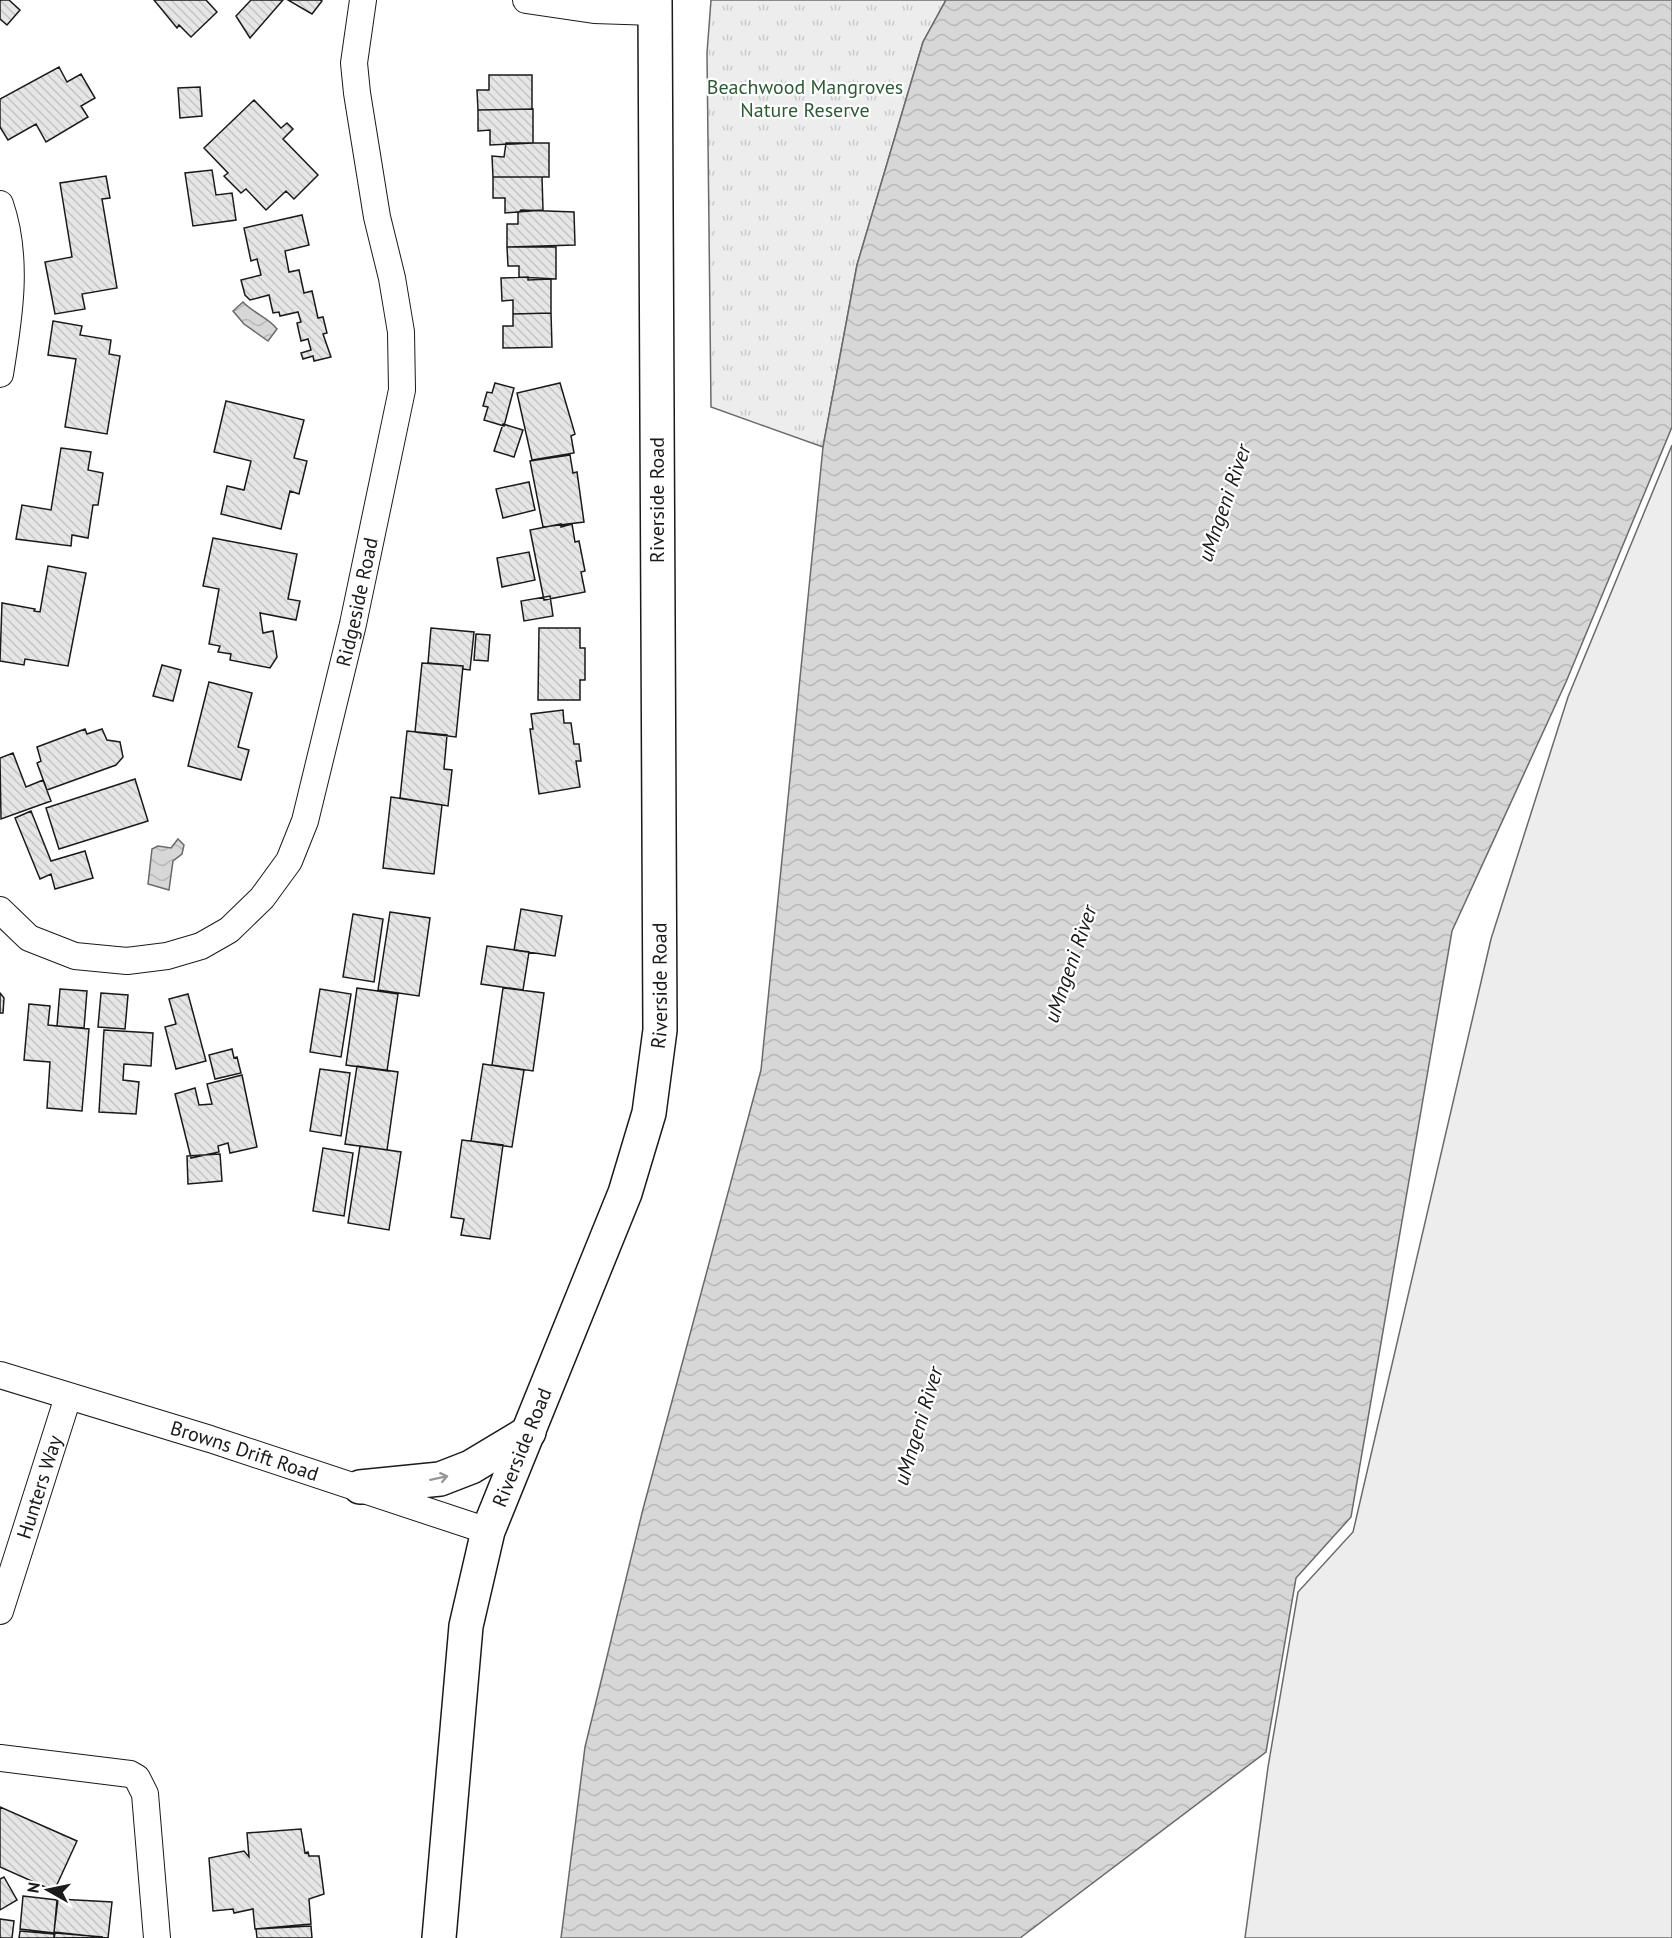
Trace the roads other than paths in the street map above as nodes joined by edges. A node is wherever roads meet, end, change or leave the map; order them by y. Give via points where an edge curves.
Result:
1 (363, 0) edge
2 (526, 0) edge
3 (655, 6) edge
4 (0, 204) edge
5 (0, 374) edge
6 (0, 910) edge
7 (0, 1375) edge
8 (68, 1397) junction
9 (529, 1432) junction
10 (360, 1487) junction
11 (488, 1531) junction
12 (0, 1611) edge
13 (0, 1758) edge
14 (157, 1938) edge
15 (439, 1938) edge

1 - 6 street, Ridgeside Road via 354,63 377,217 401,332 402,390 353,624 305,821 289,861 262,898 229,930 201,946 167,956 127,961 75,956 29,938
2 - 3 street via 594,10
3 - 9 main road, Riverside Road via 660,1030 649,1113 625,1193
4 - 5 street via 10,253 11,311
7 - 8 street, Browns Drift Road
8 - 10 street, Browns Drift Road
8 - 12 street, Hunters Way
10 -> 9 main road via 440,1479 471,1467
9 - 11 main road, Riverside Road
10 - 11 street, Browns Drift Road
11 - 15 main road, Riverside Road via 466,1626
13 - 14 street via 137,1778 145,1794

